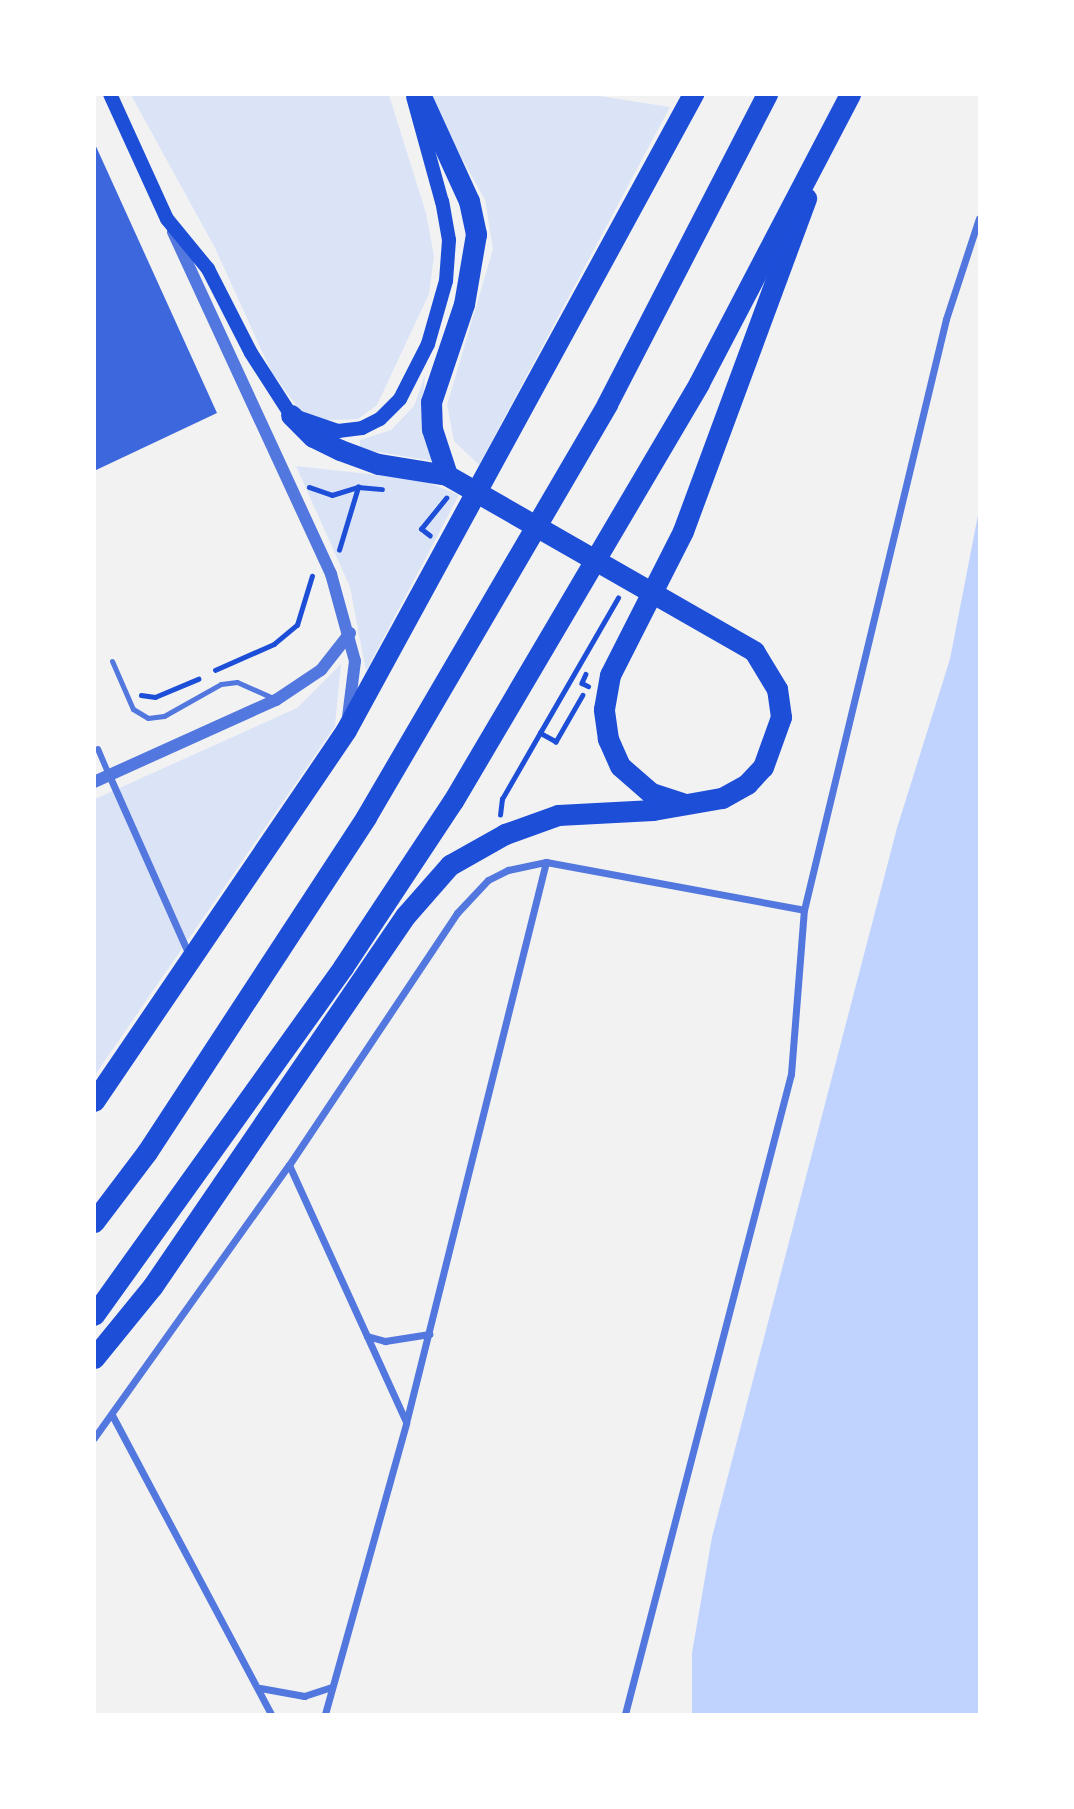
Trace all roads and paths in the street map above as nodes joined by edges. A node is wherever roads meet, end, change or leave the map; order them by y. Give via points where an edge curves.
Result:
1 (110, 94) edge
2 (412, 94) edge
3 (420, 94) edge
4 (693, 94) edge
5 (767, 94) edge
6 (849, 94) edge
7 (823, 147) junction
8 (979, 218) edge
9 (167, 219) junction
10 (291, 415) junction
11 (286, 476) junction
12 (358, 488) junction
13 (450, 488) junction
14 (395, 490) dead end
15 (421, 529) dead end
16 (318, 546) junction
17 (331, 574) junction
18 (351, 634) junction
19 (112, 661) dead end
20 (587, 688) dead end
21 (126, 694) junction
22 (276, 700) junction
23 (549, 718) dead end
24 (346, 730) junction
25 (540, 733) junction
26 (98, 750) dead end
27 (109, 775) junction
28 (94, 782) edge
29 (691, 806) junction
30 (505, 834) junction
31 (546, 862) junction
32 (804, 910) junction
33 (191, 958) junction
34 (94, 1101) edge
35 (289, 1165) junction
36 (94, 1222) edge
37 (94, 1315) edge
38 (429, 1334) junction
39 (367, 1336) junction
40 (94, 1358) edge
41 (112, 1415) junction
42 (406, 1423) junction
43 (94, 1438) edge
44 (332, 1687) junction
45 (260, 1688) junction
46 (271, 1714) edge
47 (325, 1714) edge
48 (625, 1714) edge

1 - 9 main road
2 - 10 main road via 449,240 446,281 428,344 400,399 380,419 362,428 338,430
3 - 13 highway via 469,201 476,234 464,304 431,402 432,429
4 - 24 highway
5 - 36 highway via 607,404 366,817 147,1152
6 - 7 highway
7 - 29 highway via 683,531 610,675 604,709 608,739 620,766 651,793
7 - 37 highway via 699,383 453,801 343,967
8 - 32 street via 946,319
9 - 10 main road via 208,269
9 - 11 street
10 - 13 highway via 313,437 340,450
11 - 12 path via 332,495
11 - 16 street
12 - 14 path
12 - 17 path
13 - 15 path
13 - 29 highway via 688,611 754,651 777,689 781,717 763,766 747,784 722,798
16 - 17 street
16 - 21 path via 297,625 274,643 155,697
17 - 18 street
18 - 22 street via 321,670
18 - 24 street via 355,661
19 - 21 lane
20 - 25 path via 556,742
21 - 22 lane via 133,709 148,718 164,716 221,684 237,682
22 - 27 street
23 - 25 path
24 - 33 highway
25 - 30 path via 502,799
26 - 27 street
27 - 28 street
27 - 33 street
29 - 30 highway via 558,815
30 - 40 highway via 450,865 406,915 152,1287
31 - 32 street
31 - 35 street via 508,870 472,894
31 - 38 street
32 - 48 street via 791,1074
33 - 34 highway
35 - 39 street
35 - 41 street
38 - 39 street via 385,1341
38 - 42 street
39 - 42 street
41 - 43 street
41 - 45 street
42 - 44 street
44 - 45 street via 304,1696
44 - 47 street
45 - 46 street

